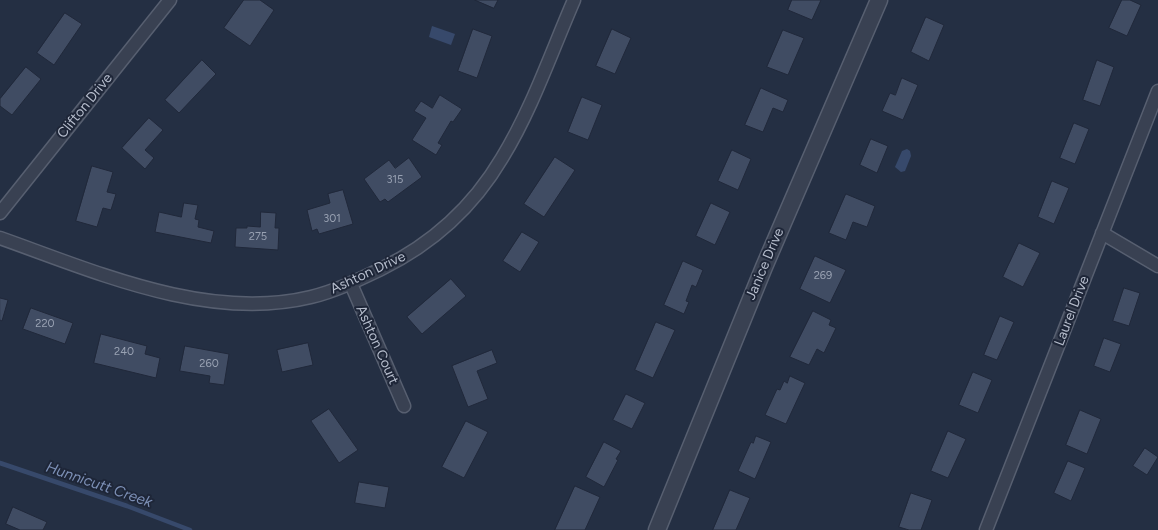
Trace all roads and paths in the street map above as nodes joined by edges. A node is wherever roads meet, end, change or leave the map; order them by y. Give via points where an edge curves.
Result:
1 (170, 0) edge
2 (574, 0) edge
3 (879, 0) edge
4 (1158, 91) edge
5 (0, 212) edge
6 (1102, 233) junction
7 (0, 238) edge
8 (1158, 266) edge
9 (351, 284) junction
10 (404, 406) dead end
11 (657, 530) edge
12 (986, 530) edge

1 - 5 street, Clifton Drive
2 - 9 street, Ashton Drive via 517,132 473,200 455,219 405,258
3 - 11 street, Janice Drive via 760,276
4 - 6 street, Laurel Drive
6 - 8 street
6 - 12 street, Laurel Drive
7 - 9 street, Ashton Drive via 111,278 202,300 289,301
9 - 10 street, Ashton Court

